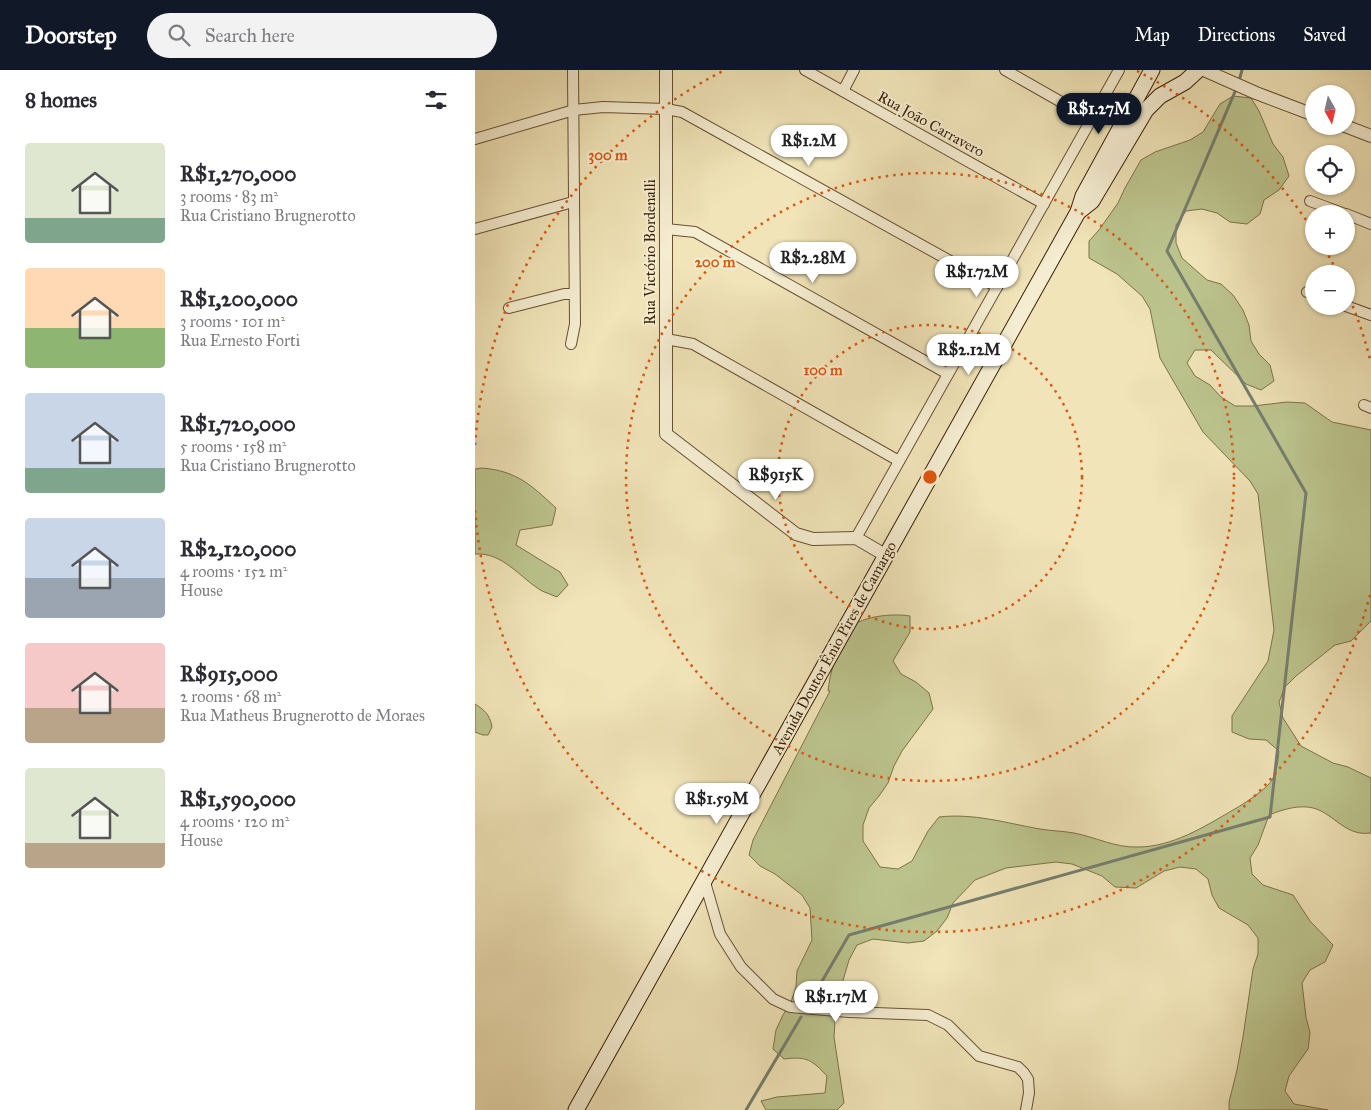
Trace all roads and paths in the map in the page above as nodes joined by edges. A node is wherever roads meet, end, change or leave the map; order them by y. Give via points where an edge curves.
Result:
1 (573, 70) edge
2 (666, 70) edge
3 (805, 70) edge
4 (854, 70) edge
5 (1005, 70) edge
6 (1119, 70) edge
7 (1152, 70) edge
8 (1178, 70) edge
9 (1199, 71) edge
10 (843, 91) junction
11 (666, 109) junction
12 (574, 110) junction
13 (1305, 111) edge
14 (1091, 119) junction
15 (1355, 130) edge
16 (1371, 136) edge
17 (475, 139) edge
18 (1310, 201) dead end
19 (573, 202) junction
20 (1044, 204) junction
21 (1321, 205) edge
22 (1078, 212) junction
23 (1355, 218) edge
24 (1371, 224) edge
25 (475, 229) edge
26 (666, 229) junction
27 (997, 286) junction
28 (574, 294) junction
29 (509, 308) dead end
30 (1355, 309) edge
31 (1371, 315) edge
32 (666, 339) junction
33 (571, 344) dead end
34 (948, 374) junction
35 (899, 461) junction
36 (856, 538) junction
37 (885, 555) junction
38 (705, 879) junction
39 (576, 1110) edge
40 (1026, 1110) edge

1 - 12 street
2 - 11 street, Rua Victório Bordenalli
3 - 10 street, Rua João Carravero
4 - 10 street
5 - 14 street
6 - 14 street
7 - 22 main road, Avenida Doutor Ênio Pires de Camargo via 1083,196
8 - 9 main road via 1185,73
9 - 13 street
9 - 22 main road, Avenida Doutor Ênio Pires de Camargo via 1160,96 1146,110 1092,201
10 - 20 street, Rua João Carravero
11 - 12 street via 603,107
11 - 26 street, Rua Victório Bordenalli
11 - 27 street via 682,112 697,120
12 - 17 street
12 - 19 street
14 - 20 street
15 - 16 street
18 - 21 street
19 - 25 street
19 - 28 street
20 - 27 street
22 - 37 main road, Avenida Doutor Ênio Pires de Camargo
23 - 24 street
26 - 32 street, Rua Victório Bordenalli
26 - 34 street via 695,232
27 - 34 street
28 - 29 street
28 - 33 street via 575,324
30 - 31 street
32 - 35 street via 693,344
32 - 36 street, Rua Victório Bordenalli via 666,434 796,534 813,539
34 - 35 street
35 - 36 street
36 - 37 street
37 - 38 main road, Avenida Doutor Ênio Pires de Camargo
38 - 39 main road, Avenida Doutor Ênio Pires de Camargo
38 - 40 street via 720,934 741,967 773,999 790,1006 929,1015 948,1026 979,1056 1018,1067 1028,1079

